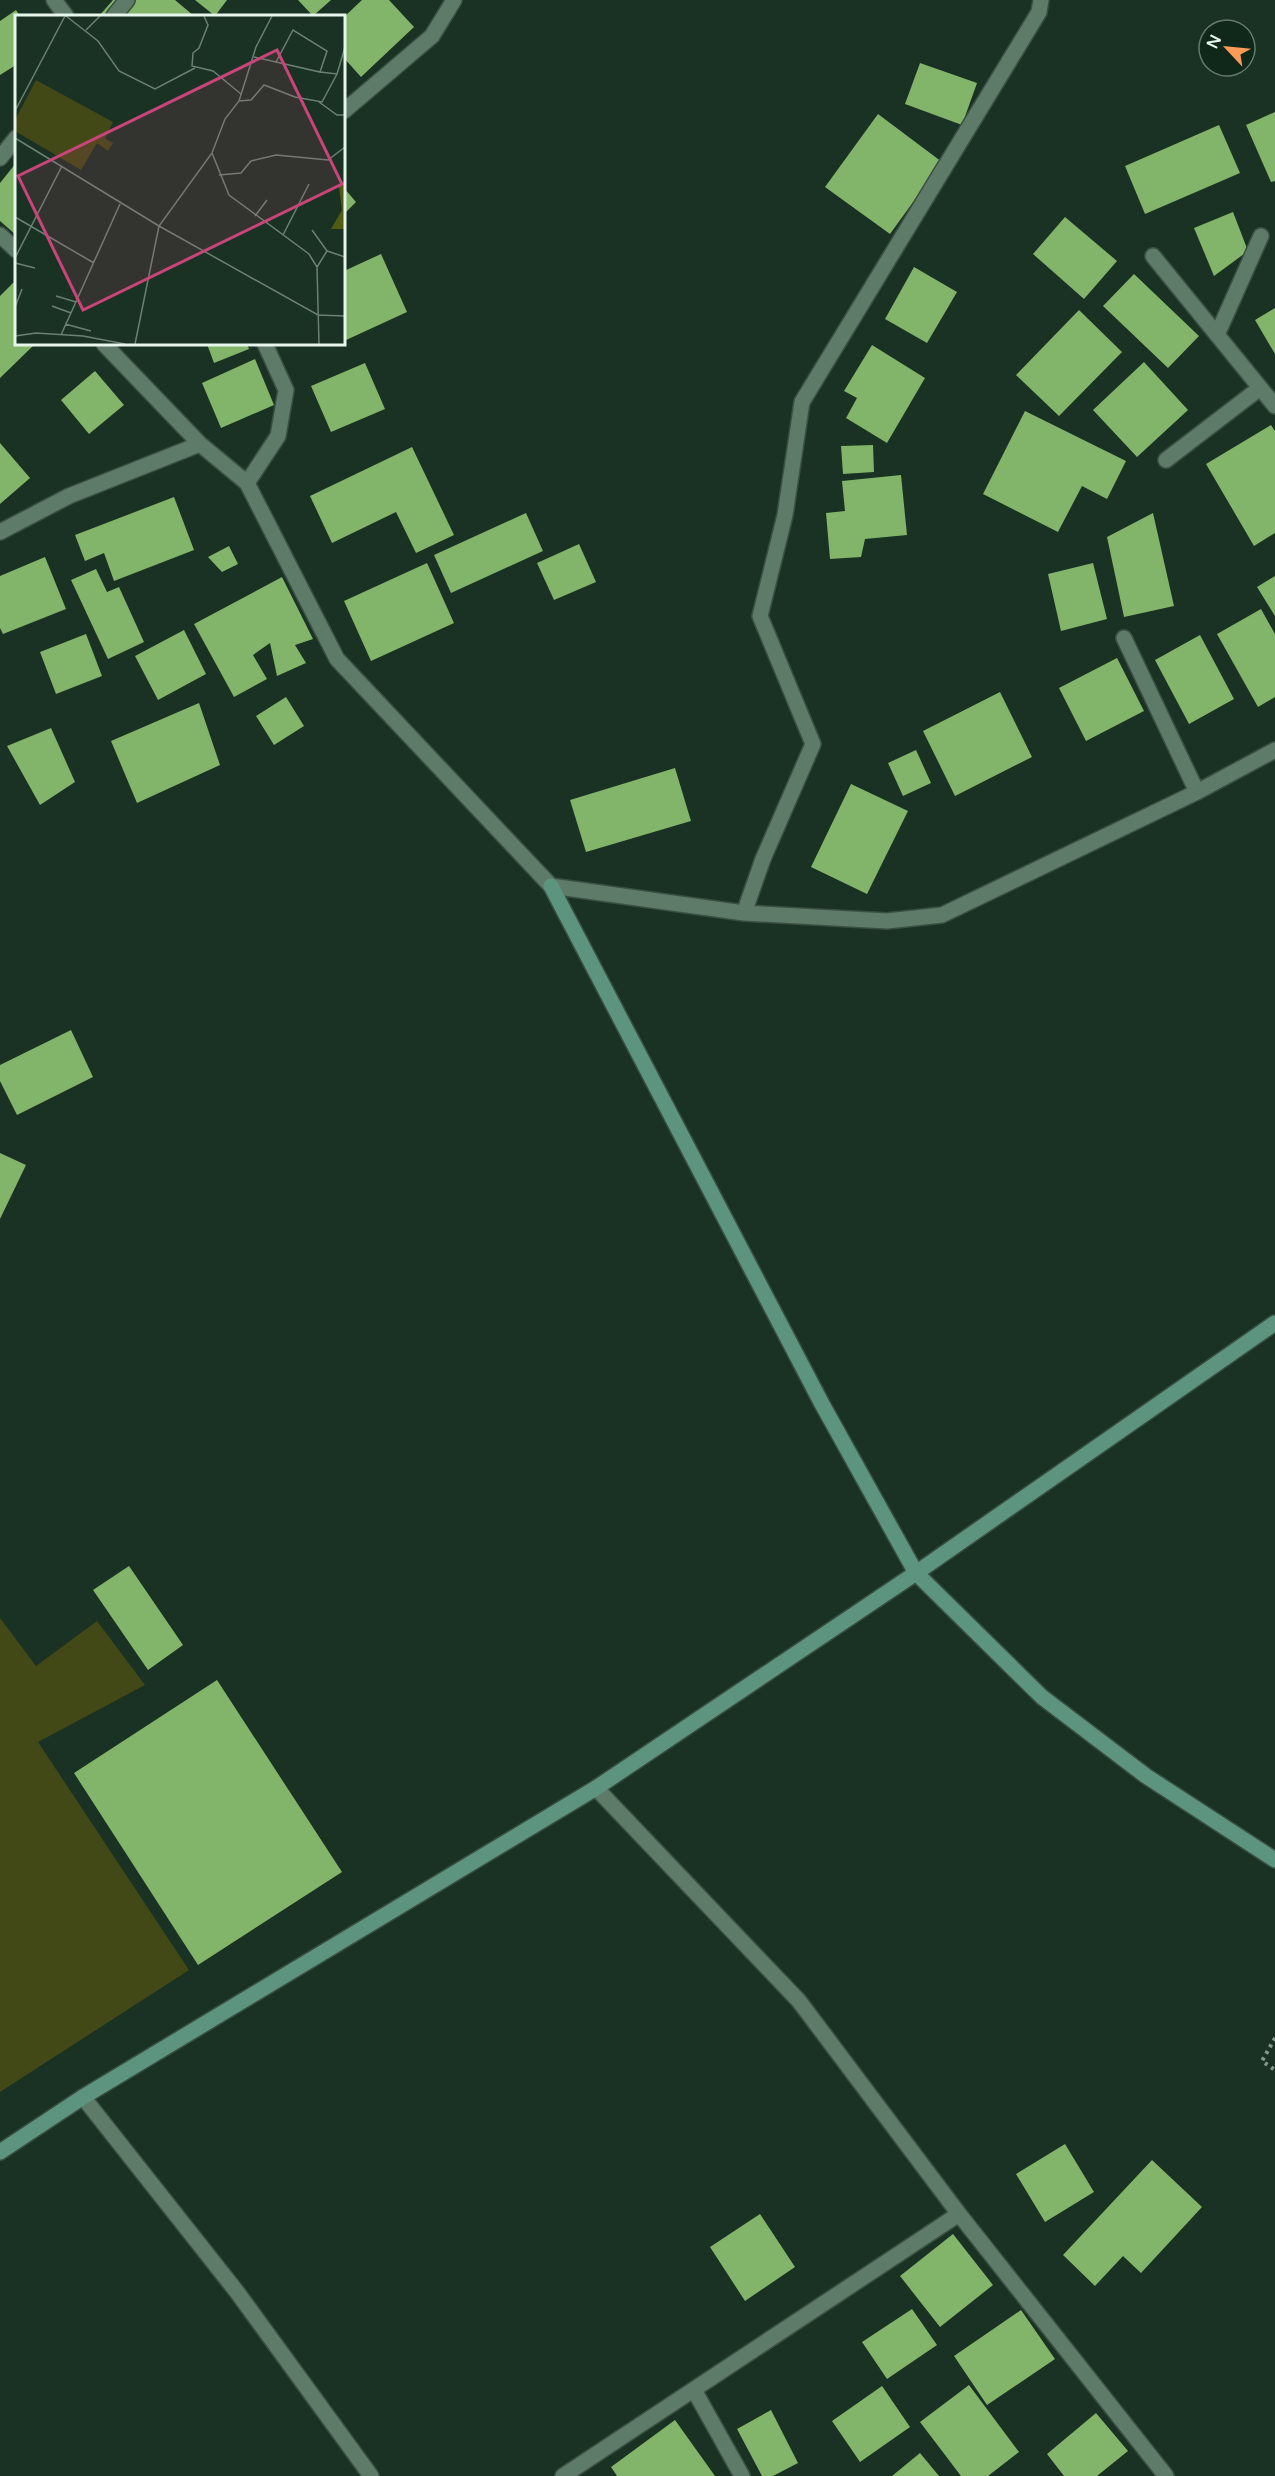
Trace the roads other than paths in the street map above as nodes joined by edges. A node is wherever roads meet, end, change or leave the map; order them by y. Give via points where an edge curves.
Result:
1 (54, 0) edge
2 (128, 0) edge
3 (454, 0) edge
4 (1041, 0) edge
5 (65, 15) edge
6 (115, 15) edge
7 (345, 110) edge
8 (15, 139) edge
9 (0, 158) edge
10 (0, 235) edge
11 (1262, 236) dead end
12 (15, 249) edge
13 (1153, 256) dead end
14 (1217, 335) junction
15 (105, 345) edge
16 (265, 345) edge
17 (1260, 388) junction
18 (1275, 406) edge
19 (200, 444) junction
20 (1166, 460) dead end
21 (247, 483) junction
22 (0, 532) edge
23 (1124, 638) dead end
24 (1275, 750) edge
25 (1197, 792) junction
26 (551, 886) junction
27 (744, 913) junction
28 (1275, 1323) edge
29 (916, 1573) junction
30 (596, 1788) junction
31 (1275, 1860) edge
32 (83, 2097) junction
33 (0, 2152) edge
34 (958, 2214) junction
35 (694, 2390) junction
36 (371, 2476) edge
37 (563, 2476) edge
38 (742, 2476) edge
39 (1166, 2476) edge

1 - 5 street
2 - 6 street
3 - 7 street via 432,36
4 - 27 street via 1039,12 802,402 785,515 760,616 813,744 763,858
8 - 9 street
10 - 12 street
11 - 14 street
13 - 14 street
14 - 17 street
15 - 19 street
16 - 21 street via 286,390 278,436
17 - 18 street
17 - 20 street
19 - 21 street
19 - 22 street via 69,496
21 - 26 street via 337,659
23 - 25 street
24 - 25 street
25 - 27 street via 942,915 887,921
26 - 27 street
26 - 29 street via 822,1404
28 - 29 street
29 - 30 street
29 - 31 street via 1042,1697 1146,1776
30 - 32 street
30 - 34 street via 799,2001
32 - 33 street
32 - 36 street via 237,2292
34 - 35 street
34 - 39 street
35 - 37 street
35 - 38 street

